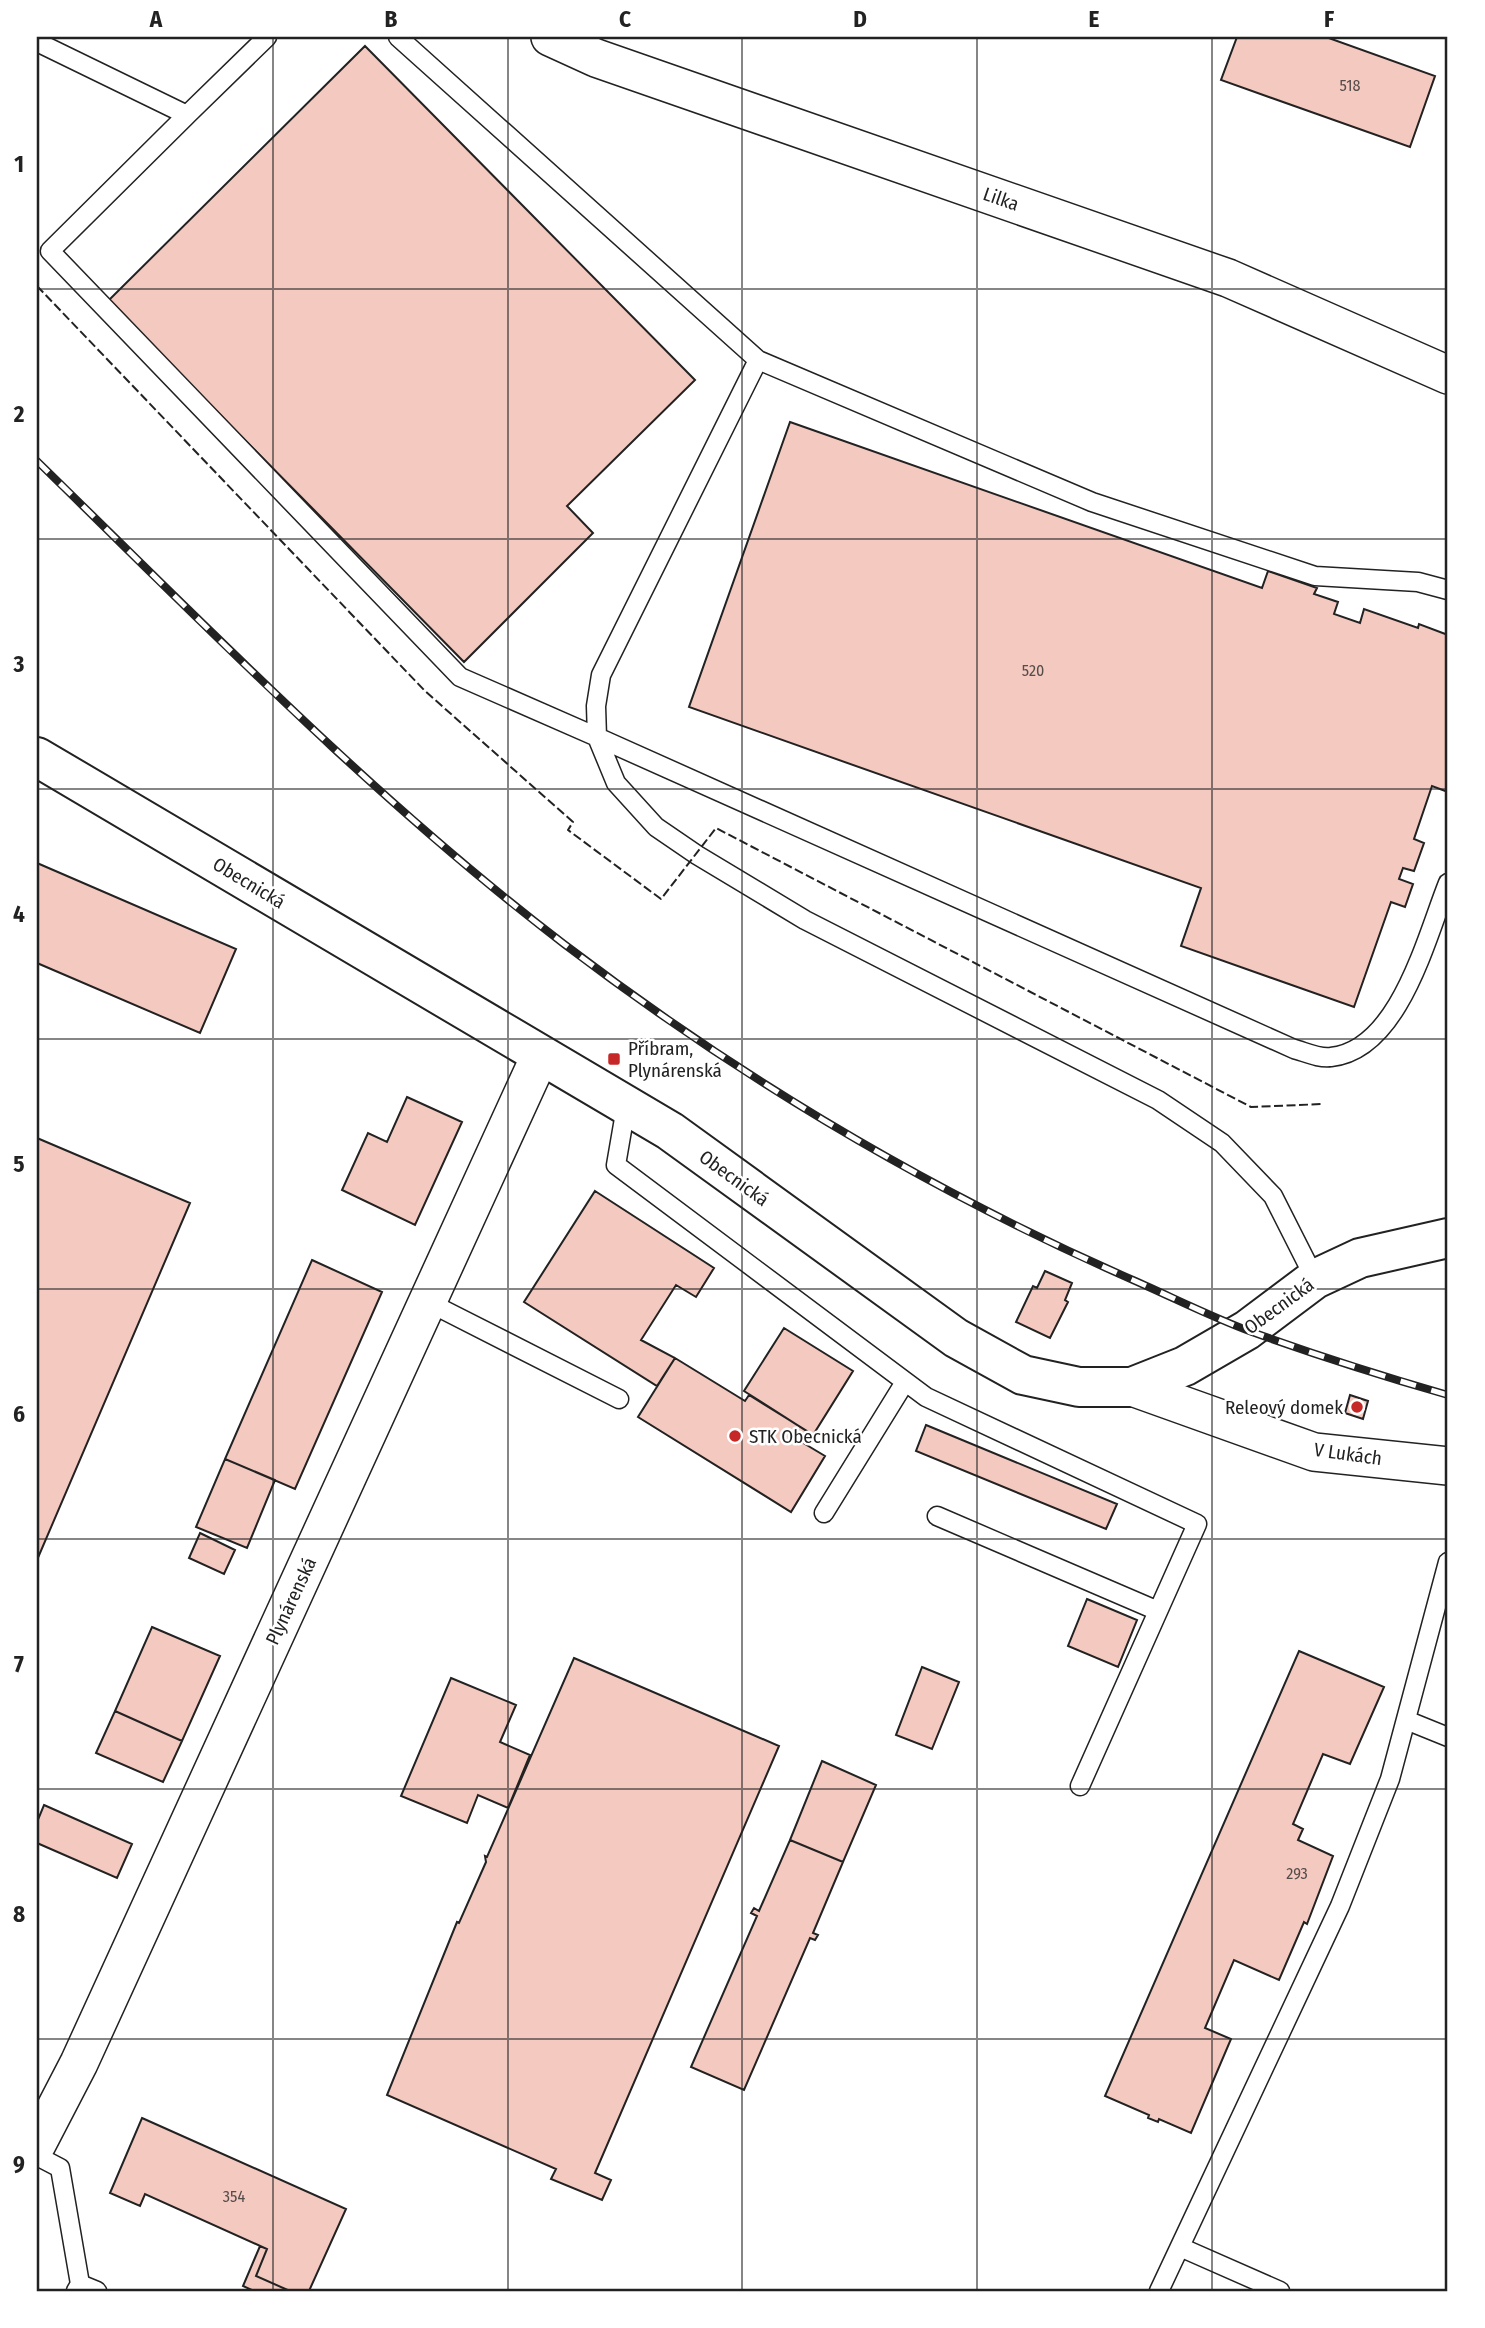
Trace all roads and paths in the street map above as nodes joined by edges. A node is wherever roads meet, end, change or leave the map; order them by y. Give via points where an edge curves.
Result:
1 (267, 37) edge
2 (398, 37) edge
3 (550, 37) edge
4 (37, 42) edge
5 (187, 115) junction
6 (758, 360) junction
7 (1448, 375) edge
8 (1448, 590) edge
9 (597, 737) junction
10 (37, 757) edge
11 (1448, 883) edge
12 (540, 1056) junction
13 (626, 1107) junction
14 (1448, 1238) edge
15 (1315, 1279) junction
16 (428, 1302) junction
17 (905, 1382) junction
18 (1132, 1387) junction
19 (619, 1399) dead end
20 (1448, 1466) edge
21 (824, 1513) dead end
22 (937, 1516) dead end
23 (1448, 1562) edge
24 (1158, 1611) junction
25 (1406, 1720) junction
26 (1448, 1737) edge
27 (1080, 1786) dead end
28 (37, 2144) edge
29 (37, 2156) edge
30 (1180, 2247) junction
31 (78, 2288) edge
32 (97, 2291) edge
33 (1159, 2291) edge
34 (1280, 2291) edge

1 - 5 lane
2 - 6 lane
3 - 7 street, Lilka via 596,58 1228,278
4 - 5 lane
5 - 9 lane via 50,251 460,677
6 - 8 lane via 1105,506 1315,576 1418,582
6 - 9 lane via 601,675
9 - 11 lane via 1294,1049 1329,1058 1355,1050 1379,1034 1398,1008
9 - 15 lane via 616,783 656,827 697,855 805,920 1158,1100 1222,1143 1273,1196
10 - 12 street, Obecnická
12 - 13 street, Obecnická
12 - 16 street, Plynárenská
13 - 17 lane via 616,1165
13 - 18 street, Obecnická via 670,1132 956,1338 1024,1375 1079,1387
14 - 15 street, Obecnická via 1360,1258
15 - 18 street, Obecnická via 1247,1330 1185,1366
16 - 19 lane
16 - 28 street, Plynárenská via 79,2063
17 - 21 lane
17 - 24 lane via 926,1397 1196,1524
18 - 20 street, V Lukách via 1314,1452
22 - 24 lane
23 - 25 lane
24 - 27 lane
25 - 26 lane
25 - 30 lane via 1390,1779 1340,1906
29 - 31 lane via 60,2168
30 - 33 lane
30 - 34 lane
31 - 32 lane

